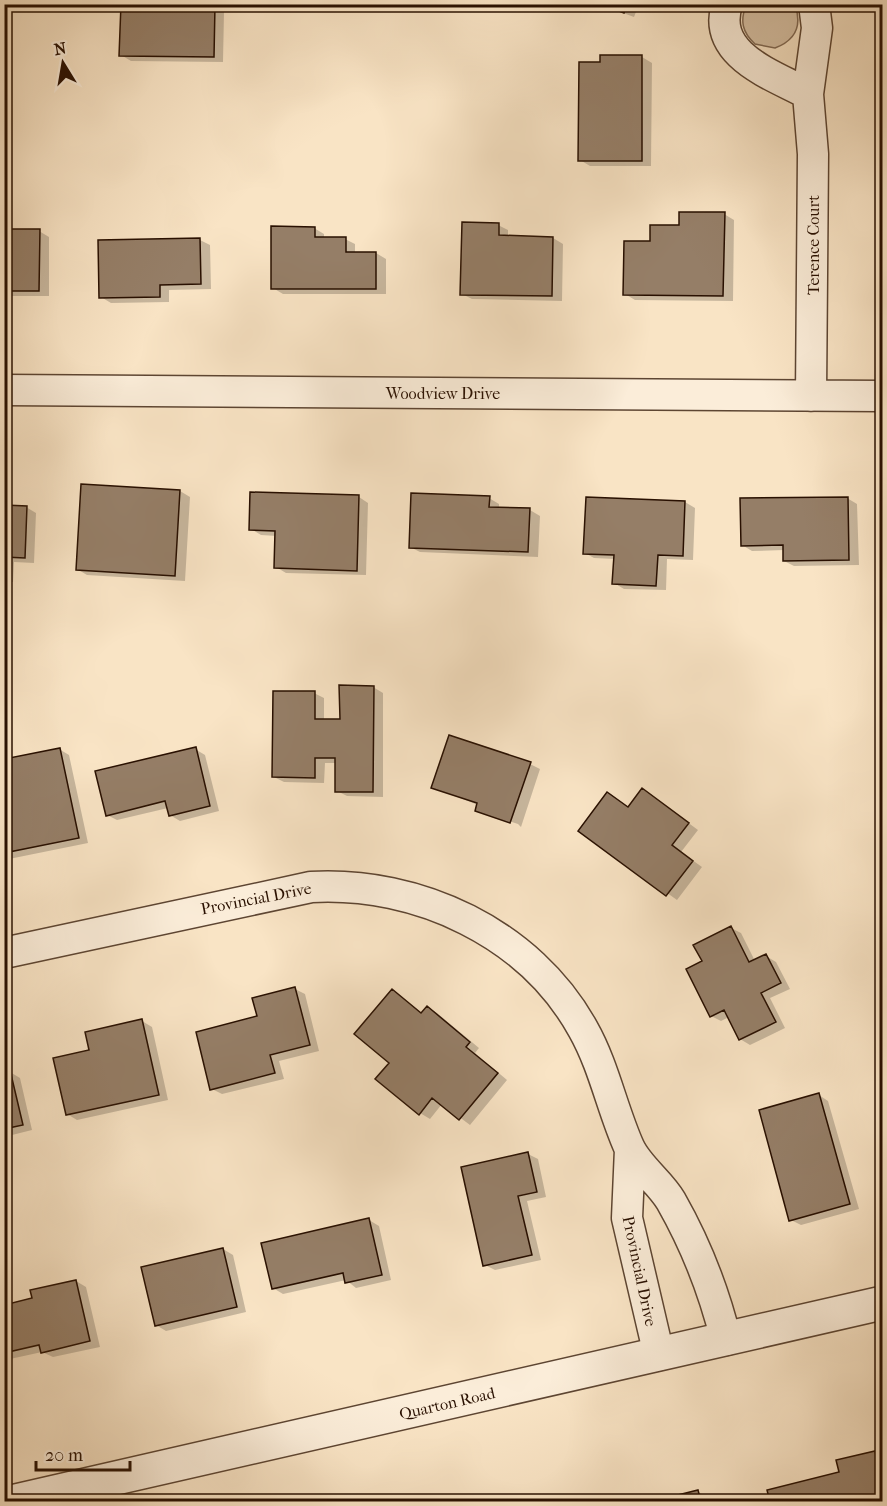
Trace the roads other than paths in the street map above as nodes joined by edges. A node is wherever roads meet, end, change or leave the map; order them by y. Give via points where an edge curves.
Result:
1 (727, 4) edge
2 (814, 4) edge
3 (808, 94) junction
4 (4, 390) edge
5 (811, 396) junction
6 (882, 396) edge
7 (4, 953) edge
8 (630, 1149) junction
9 (882, 1303) edge
10 (726, 1340) junction
11 (658, 1355) junction
12 (11, 1502) edge

1 - 3 street via 726,26 731,45 742,59
2 - 3 street, Terence Court via 817,28
3 - 5 street, Terence Court via 813,154
4 - 5 street, Woodview Drive
5 - 6 street, Woodview Drive
7 - 8 street, Provincial Drive via 293,889 355,886 410,896 472,922 500,939 524,956 555,988 583,1028 597,1057
8 - 10 street, Provincial Drive via 670,1199 708,1277
8 - 11 street, Provincial Drive via 627,1218
9 - 10 street, Quarton Road
10 - 11 street, Quarton Road
11 - 12 street, Quarton Road

